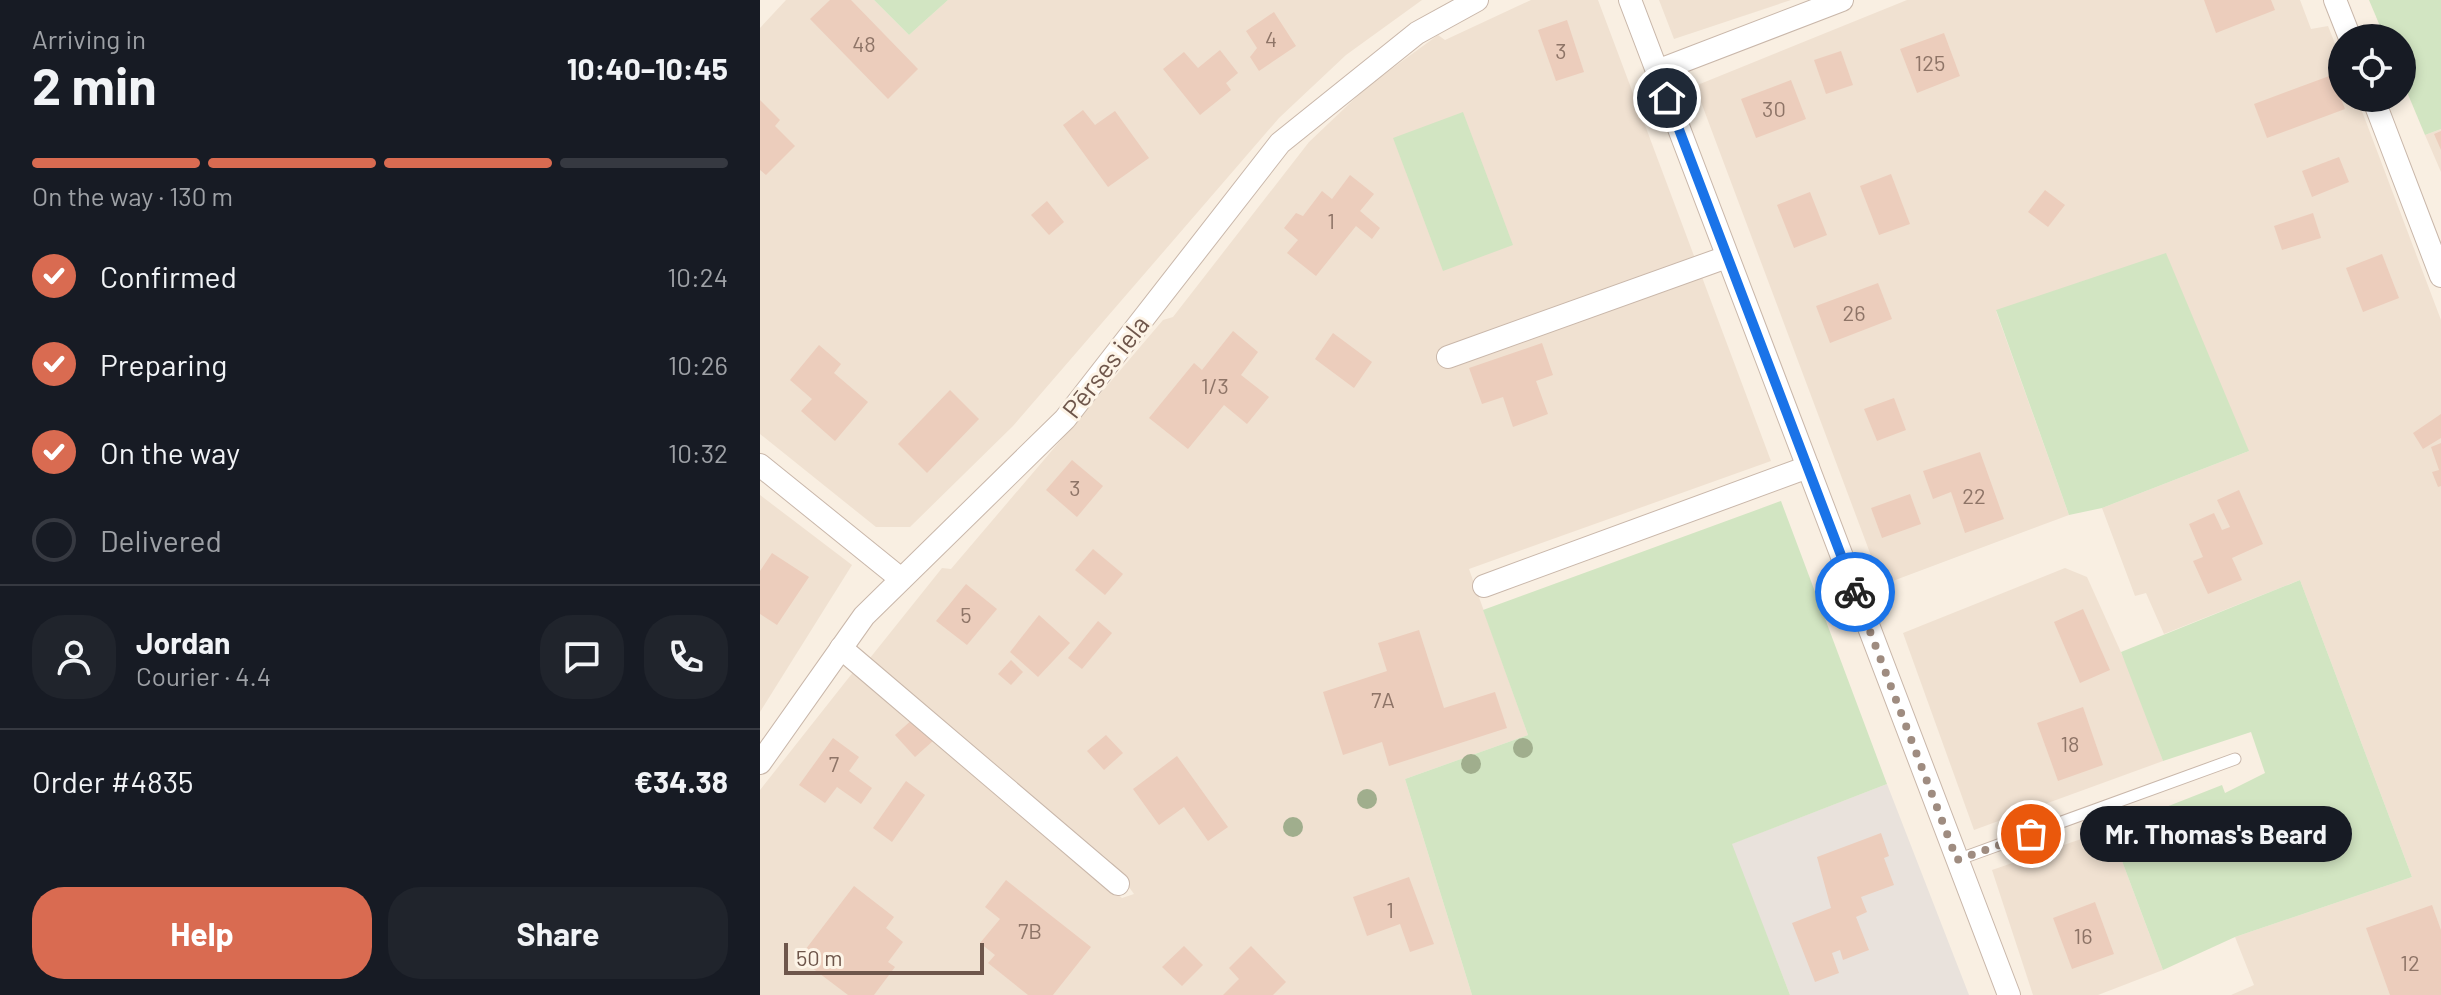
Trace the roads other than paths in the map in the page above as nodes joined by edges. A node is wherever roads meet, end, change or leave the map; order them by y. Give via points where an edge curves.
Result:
1 (1477, 0) edge
2 (1630, 0) edge
3 (1842, 0) edge
4 (2335, 0) edge
5 (2344, 24) edge
6 (1657, 71) junction
7 (2378, 112) edge
8 (1727, 257) junction
9 (2441, 276) edge
10 (1448, 357) dead end
11 (760, 465) edge
12 (1808, 467) junction
13 (901, 579) junction
14 (1484, 586) dead end
15 (841, 648) junction
16 (2235, 759) dead end
17 (760, 763) edge
18 (1957, 860) junction
19 (1118, 884) dead end
20 (2009, 995) edge

1 - 13 street, Pērses iela via 1417,33 1280,143 1065,419
2 - 6 street
3 - 6 street
4 - 5 street
6 - 8 street
7 - 9 street
8 - 10 street
8 - 12 street
11 - 13 street
12 - 14 street
12 - 18 street
13 - 15 street, Pērses iela
15 - 17 street, Pērses iela
15 - 19 street
16 - 18 lane
18 - 20 street

